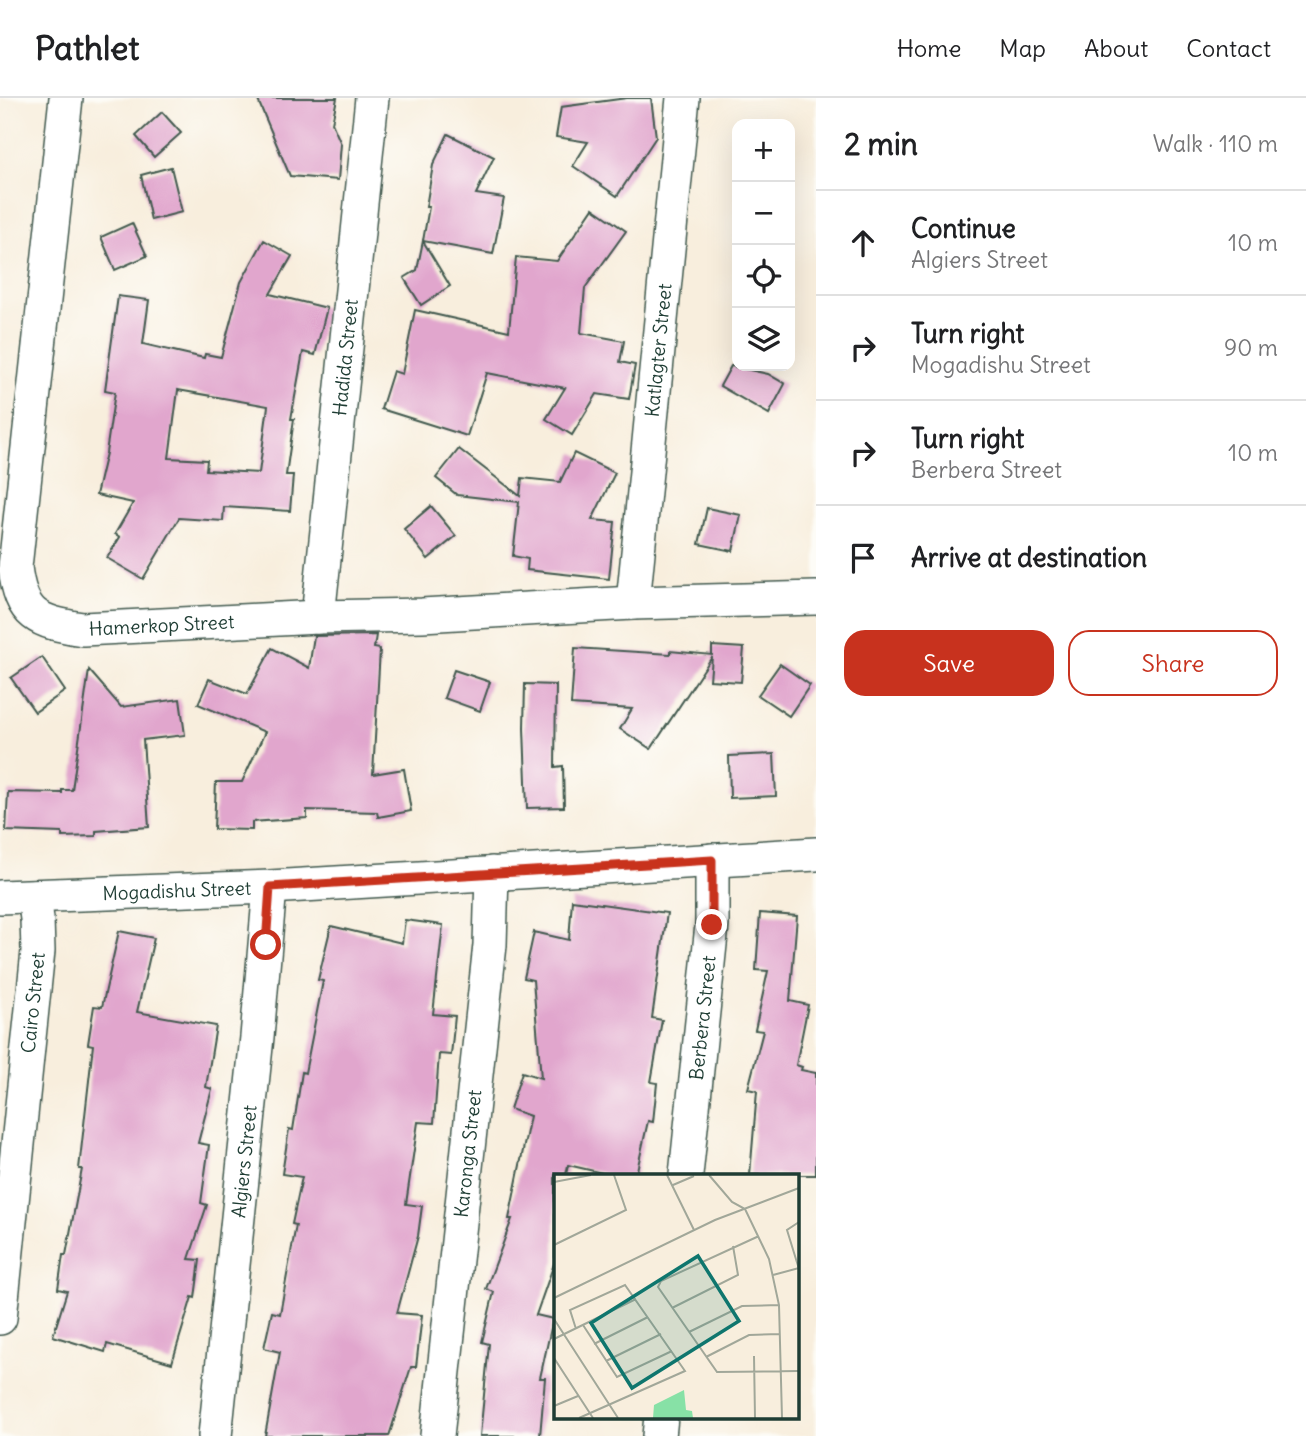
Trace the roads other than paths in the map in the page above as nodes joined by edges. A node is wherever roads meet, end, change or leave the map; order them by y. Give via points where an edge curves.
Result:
1 (65, 98) edge
2 (372, 98) edge
3 (683, 98) edge
4 (816, 598) edge
5 (633, 603) junction
6 (318, 617) junction
7 (816, 854) edge
8 (712, 860) junction
9 (492, 873) junction
10 (270, 887) junction
11 (0, 897) edge
12 (34, 897) junction
13 (686, 1174) edge
14 (0, 1318) edge
15 (661, 1418) edge
16 (215, 1436) edge
17 (438, 1436) edge
18 (659, 1436) edge

1 - 6 street, Hamerkop Street via 15,567 22,600 29,611 53,625 83,629
2 - 6 street, Hadida Street
3 - 5 street, Katlagter Street
4 - 5 street, Hamerkop Street
5 - 6 street, Hamerkop Street
7 - 8 street, Mogadishu Street
8 - 9 street, Mogadishu Street
8 - 13 street, Berbera Street via 712,925
9 - 10 street, Mogadishu Street
9 - 17 street, Karonga Street via 490,945
10 - 12 street, Mogadishu Street
10 - 16 street, Algiers Street
11 - 12 street, Mogadishu Street
12 - 14 street, Cairo Street via 38,951
15 - 18 street

